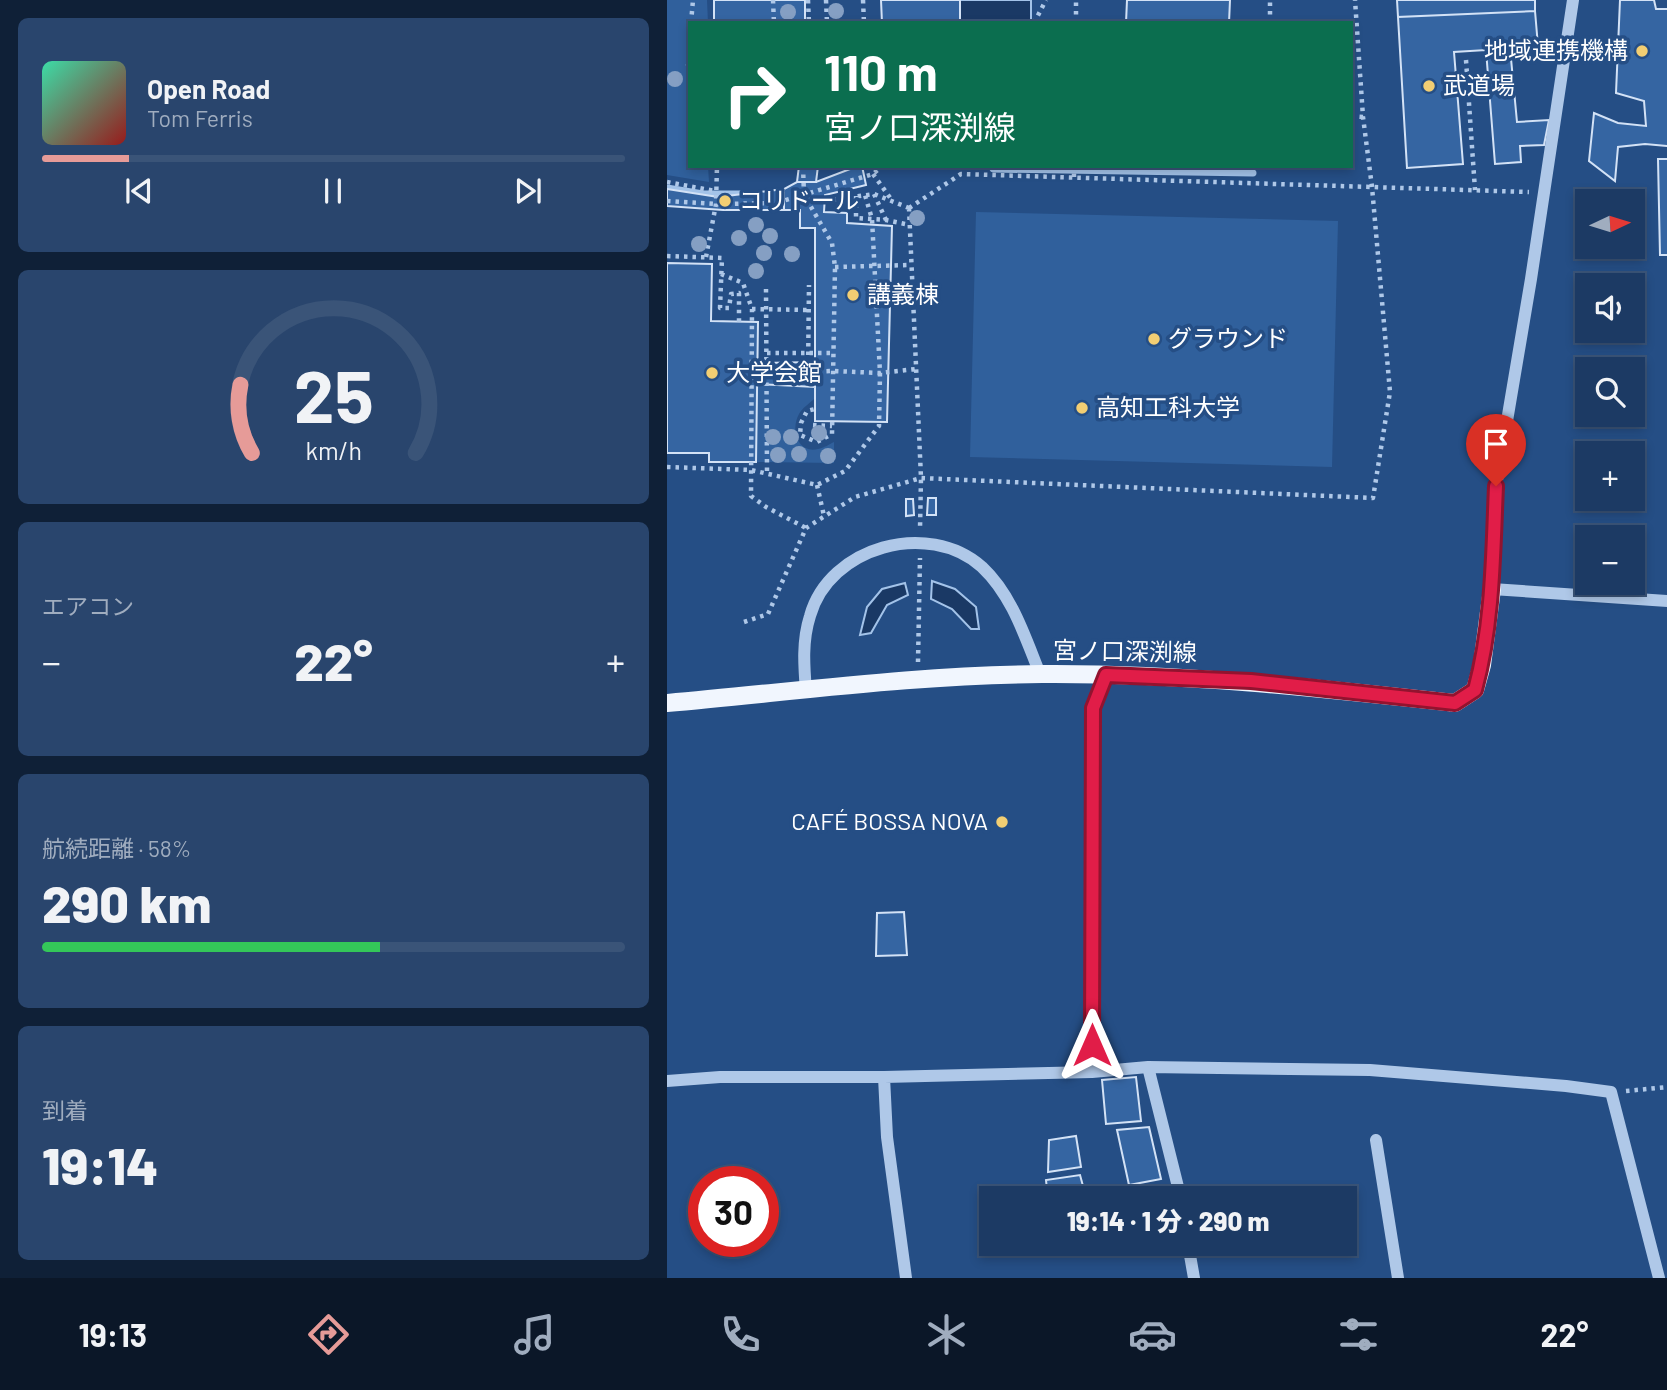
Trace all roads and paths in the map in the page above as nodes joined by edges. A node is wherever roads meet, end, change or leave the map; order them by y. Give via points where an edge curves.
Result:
1 (693, 0) edge
2 (773, 0) edge
3 (808, 0) edge
4 (826, 0) edge
5 (863, 0) edge
6 (1046, 0) edge
7 (1076, 0) edge
8 (1270, 0) edge
9 (1355, 0) edge
10 (1573, 0) edge
11 (691, 21) edge
12 (774, 21) edge
13 (809, 21) edge
14 (827, 21) edge
15 (864, 21) edge
16 (1035, 21) edge
17 (1076, 21) edge
18 (1270, 21) edge
19 (1466, 60) dead end
20 (1353, 116) edge
21 (1363, 117) junction
22 (717, 168) edge
23 (803, 168) edge
24 (880, 168) edge
25 (1074, 168) edge
26 (873, 174) junction
27 (1074, 177) junction
28 (667, 182) edge
29 (1372, 187) junction
30 (1475, 190) junction
31 (715, 191) junction
32 (1544, 193) junction
33 (874, 194) junction
34 (804, 195) junction
35 (865, 195) junction
36 (856, 196) junction
37 (892, 200) junction
38 (667, 201) edge
39 (824, 201) dead end
40 (716, 204) junction
41 (880, 206) junction
42 (870, 207) junction
43 (909, 208) junction
44 (872, 219) junction
45 (886, 220) junction
46 (910, 226) junction
47 (667, 256) edge
48 (706, 257) junction
49 (911, 265) junction
50 (835, 267) junction
51 (874, 267) junction
52 (721, 274) junction
53 (809, 285) dead end
54 (766, 289) dead end
55 (752, 309) junction
56 (808, 310) junction
57 (739, 322) dead end
58 (767, 353) junction
59 (809, 353) junction
60 (834, 354) junction
61 (916, 369) junction
62 (833, 371) junction
63 (808, 372) junction
64 (880, 373) junction
65 (750, 374) junction
66 (767, 374) junction
67 (815, 409) dead end
68 (813, 425) dead end
69 (832, 426) junction
70 (667, 467) edge
71 (751, 470) junction
72 (767, 471) junction
73 (921, 478) junction
74 (817, 485) junction
75 (824, 516) junction
76 (806, 528) junction
77 (920, 542) junction
78 (1492, 589) junction
79 (1667, 601) edge
80 (744, 622) dead end
81 (1040, 674) junction
82 (1106, 675) junction
83 (918, 681) junction
84 (806, 691) junction
85 (667, 703) edge
86 (1148, 1067) junction
87 (1092, 1072) junction
88 (884, 1077) junction
89 (667, 1081) edge
90 (1667, 1087) edge
91 (1611, 1092) junction
92 (1376, 1140) dead end
93 (1178, 1186) edge
94 (1190, 1256) edge
95 (906, 1278) edge
96 (1194, 1278) edge
97 (1398, 1278) edge
98 (1659, 1278) edge

1 - 11 path
2 - 12 path
3 - 13 path
4 - 14 path
5 - 15 path
6 - 16 path
7 - 17 path
8 - 18 path
9 - 21 path
10 - 32 street
19 - 30 path
20 - 21 path
21 - 29 path
22 - 31 path
23 - 34 path
24 - 26 path
25 - 27 path
26 - 34 path
26 - 37 path
27 - 29 path
27 - 43 path via 961,174
28 - 31 path
29 - 30 path
29 - 73 path via 1390,392 1373,498
30 - 32 path
31 - 40 path
32 - 78 street via 1496,486
33 - 35 path
33 - 37 path
33 - 41 path
34 - 40 path via 776,202
34 - 50 path via 833,243
35 - 36 path
35 - 42 path
36 - 39 path
36 - 44 path via 856,218
37 - 43 path
38 - 40 path
40 - 48 path
41 - 42 path
41 - 45 path
42 - 44 path
43 - 46 path
44 - 45 path
44 - 51 path
45 - 46 path
46 - 49 path
47 - 48 path
48 - 52 path via 722,258
49 - 51 path
49 - 61 path
50 - 51 path
50 - 60 path
51 - 64 path
52 - 55 path via 742,283
52 - 57 path via 720,309 729,308 731,294 739,293
53 - 56 path
54 - 58 path
55 - 56 path
55 - 65 path
56 - 59 path
58 - 59 path
58 - 66 path
59 - 60 path
59 - 63 path
60 - 62 path
61 - 64 path
61 - 73 path
62 - 63 path
62 - 64 path
62 - 69 path
63 - 66 path
64 - 74 path via 879,426 845,471
65 - 66 path
65 - 71 path
66 - 72 path
67 - 69 path via 807,411 800,435 817,442 832,434
68 - 69 path
70 - 71 path
71 - 72 path
71 - 76 path via 751,496
72 - 74 path
73 - 75 path via 855,497
73 - 77 path
74 - 75 path
75 - 76 path
76 - 80 path via 767,614
77 - 81 street via 946,547 980,565 1002,588
77 - 83 path
77 - 84 street via 894,544 853,560 825,586 810,615 803,652
78 - 79 street
78 - 82 main road, 宮ノ口深渕線 via 1475,690 1455,703 1251,681
81 - 82 main road, 宮ノ口深渕線
81 - 83 main road, 宮ノ口深渕線
82 - 87 street via 1093,708
83 - 84 main road, 宮ノ口深渕線
84 - 85 main road, 宮ノ口深渕線
86 - 87 street
86 - 91 street via 1370,1070
86 - 93 street
87 - 88 street
88 - 89 street
88 - 95 street via 887,1137
90 - 91 path
91 - 98 street
92 - 97 street
94 - 96 street

